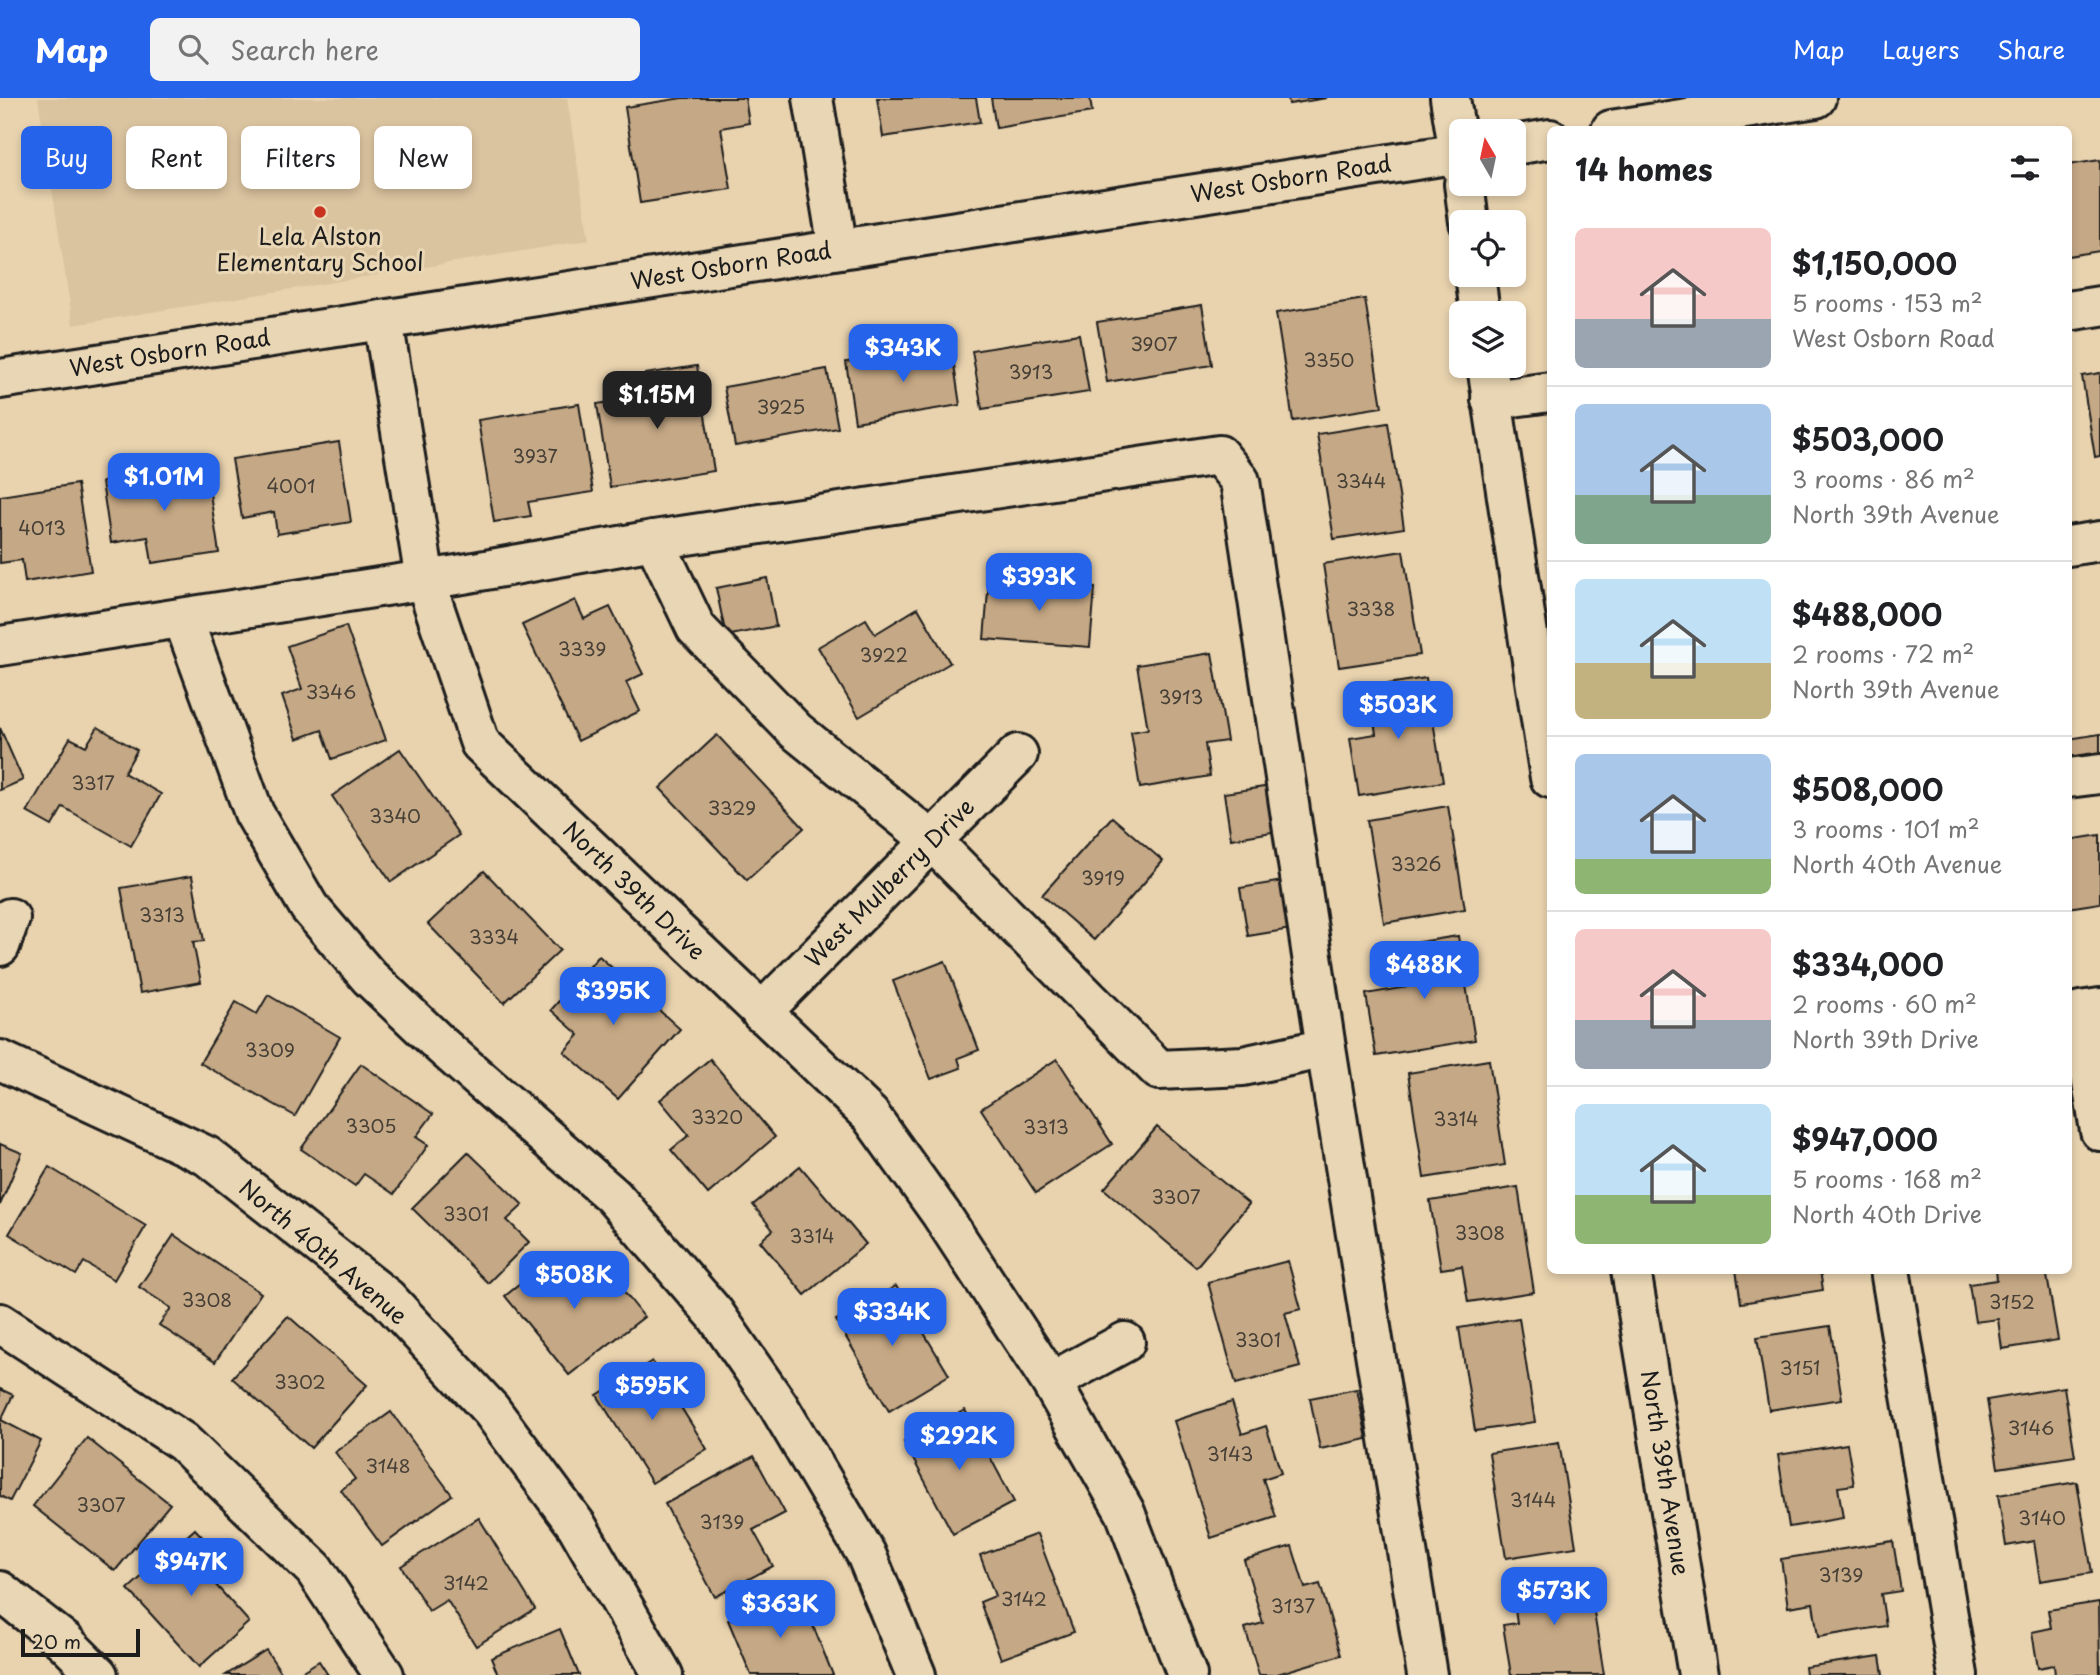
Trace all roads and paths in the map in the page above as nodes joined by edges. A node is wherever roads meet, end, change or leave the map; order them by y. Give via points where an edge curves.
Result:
1 (813, 98) edge
2 (1450, 98) edge
3 (1816, 98) edge
4 (1454, 119) edge
5 (1637, 126) edge
6 (1547, 140) edge
7 (1526, 143) edge
8 (1449, 166) edge
9 (838, 250) junction
10 (2100, 306) edge
11 (2072, 310) edge
12 (383, 320) junction
13 (0, 380) edge
14 (1489, 383) edge
15 (1547, 392) edge
16 (654, 540) junction
17 (2100, 541) edge
18 (2072, 545) edge
19 (425, 580) junction
20 (183, 619) junction
21 (1539, 633) edge
22 (0, 646) edge
23 (1547, 738) edge
24 (1018, 754) dead end
25 (2100, 774) edge
26 (2072, 778) edge
27 (932, 841) junction
28 (2090, 1009) edge
29 (761, 1013) junction
30 (1326, 1048) junction
31 (0, 1060) edge
32 (2100, 1131) edge
33 (1633, 1274) edge
34 (1891, 1274) edge
35 (0, 1323) edge
36 (1125, 1342) dead end
37 (1051, 1382) junction
38 (0, 1591) edge
39 (98, 1675) edge
40 (384, 1675) edge
41 (663, 1675) edge
42 (916, 1675) edge
43 (1187, 1675) edge
44 (1427, 1675) edge
45 (1698, 1675) edge
46 (1958, 1675) edge

1 - 9 street
2 - 4 street
3 - 5 street
6 - 7 street
8 - 9 street, West Osborn Road
9 - 12 street, West Osborn Road
10 - 11 street
12 - 13 street, West Osborn Road
12 - 19 street, North 39th Drive
14 - 15 street
14 - 21 street
16 - 19 street
16 - 27 street via 696,628 796,731
16 - 30 street via 1219,455 1240,481
17 - 18 street
19 - 20 street
19 - 29 street, North 39th Drive via 480,743
20 - 22 street
20 - 42 street via 254,813 309,907 369,977 613,1196 715,1314 778,1405 866,1554
21 - 23 street
24 - 27 street, West Mulberry Drive
25 - 26 street
27 - 29 street, West Mulberry Drive
27 - 30 street via 1159,1070 1243,1066
28 - 32 street
29 - 37 street, North 39th Drive via 870,1115
30 - 44 street
31 - 41 street, North 40th Avenue via 208,1156 387,1298 491,1410 578,1525
33 - 45 street, North 39th Avenue
34 - 46 street
35 - 40 street via 183,1442 314,1569
36 - 37 street
37 - 43 street, North 39th Drive via 1125,1511
38 - 39 street via 64,1641

